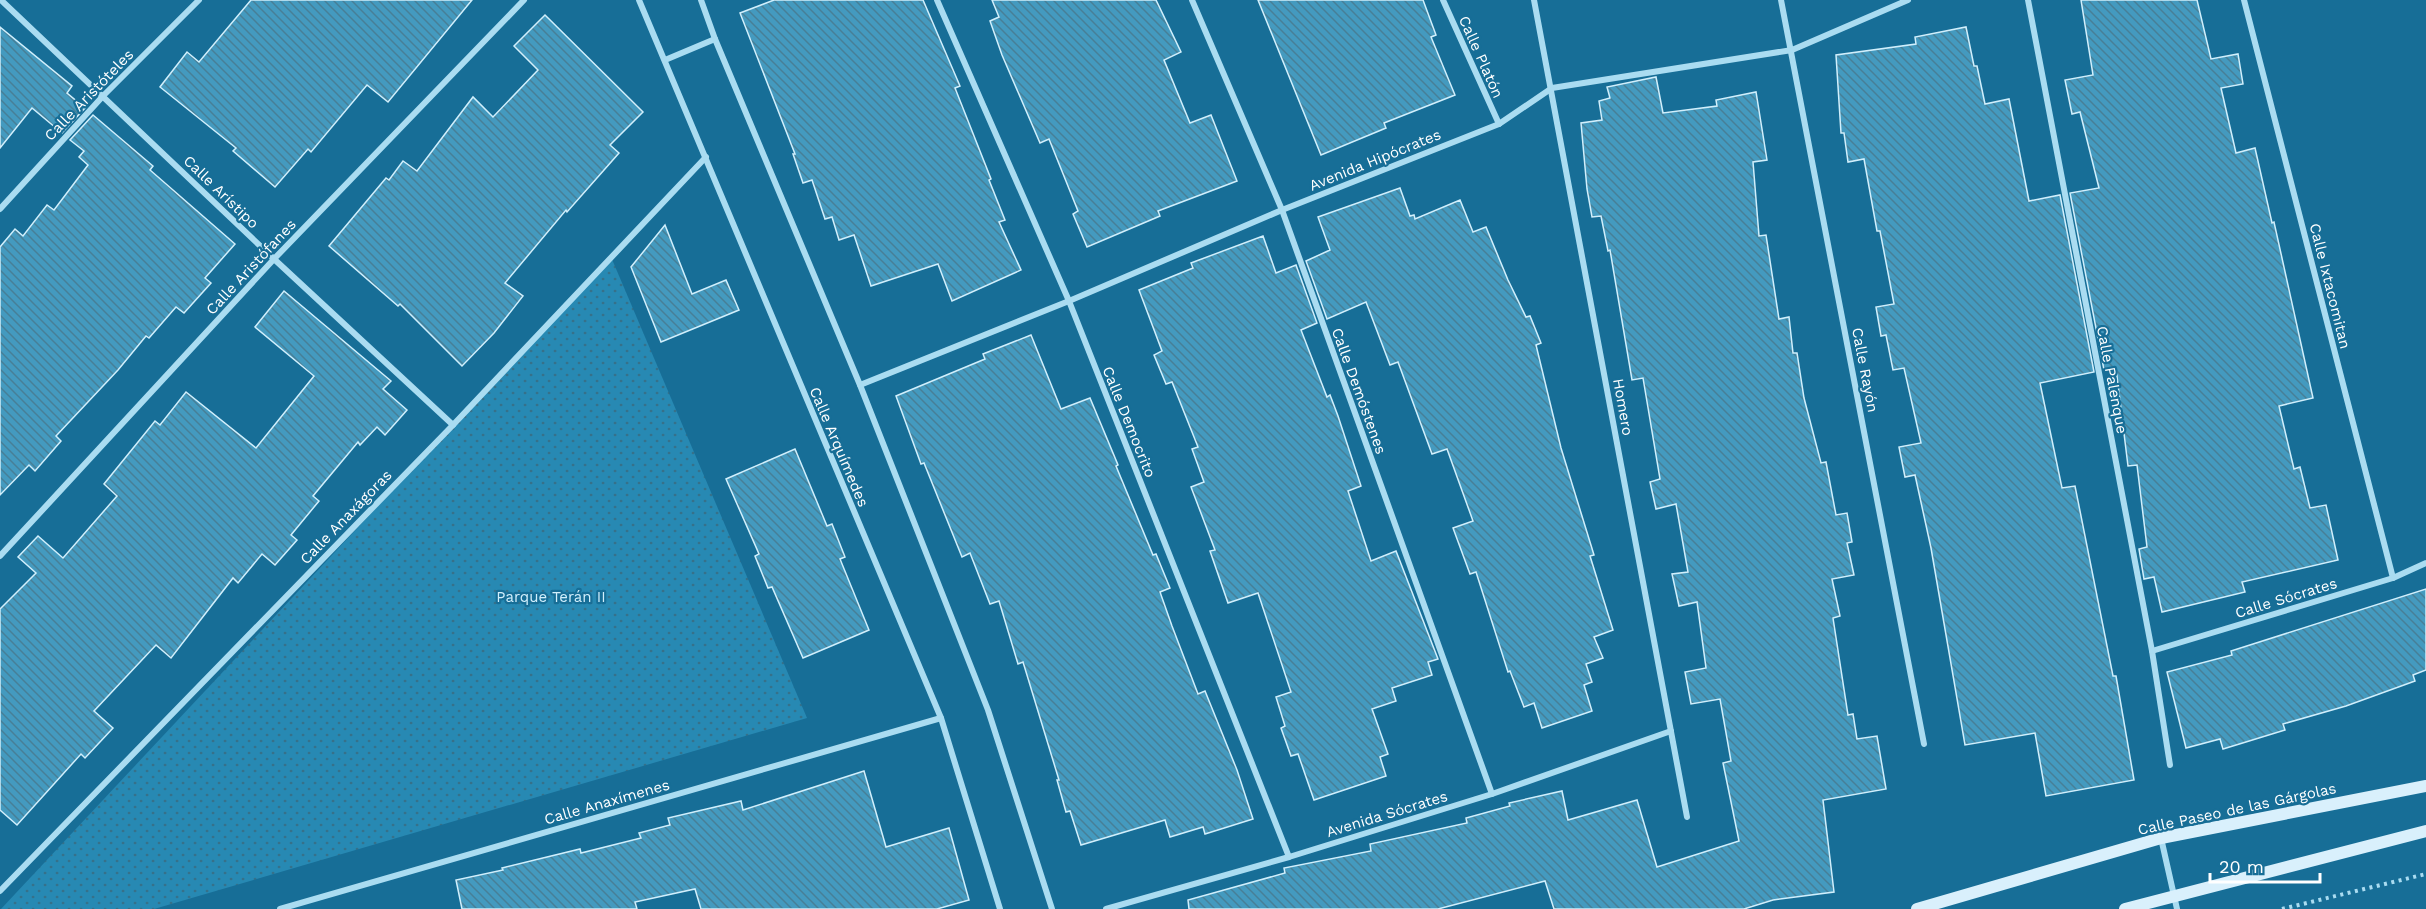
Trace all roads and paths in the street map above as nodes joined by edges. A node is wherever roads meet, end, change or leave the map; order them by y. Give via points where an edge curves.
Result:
1 (1, 0) edge
2 (199, 0) edge
3 (524, 0) edge
4 (639, 0) edge
5 (701, 0) edge
6 (937, 0) edge
7 (1192, 0) edge
8 (1443, 0) edge
9 (1534, 0) edge
10 (1781, 0) edge
11 (1908, 0) edge
12 (2028, 0) edge
13 (2244, 0) edge
14 (715, 39) junction
15 (1792, 50) junction
16 (665, 60) junction
17 (1552, 88) junction
18 (103, 96) junction
19 (1498, 124) junction
20 (706, 157) junction
21 (0, 209) edge
22 (1282, 210) junction
23 (274, 259) junction
24 (1069, 301) junction
25 (860, 385) junction
26 (453, 425) junction
27 (0, 556) edge
28 (2426, 563) edge
29 (2393, 578) junction
30 (2152, 651) junction
31 (941, 718) junction
32 (1671, 730) junction
33 (1924, 744) dead end
34 (2170, 765) dead end
35 (2426, 786) edge
36 (1492, 794) junction
37 (1687, 817) dead end
38 (2426, 831) edge
39 (2161, 838) junction
40 (1289, 857) junction
41 (2426, 874) edge
42 (0, 891) edge
43 (2176, 903) edge
44 (1948, 905) edge
45 (280, 909) edge
46 (1000, 909) edge
47 (1052, 909) edge
48 (1106, 909) edge
49 (1917, 909) edge
50 (2125, 909) edge
51 (2282, 909) edge

1 - 18 street, Calle Arístipo
2 - 18 street, Calle Aristóteles
3 - 23 street, Calle Aristófanes
4 - 16 street, Calle Arquímedes
5 - 14 street
6 - 24 street, Calle Democrito
7 - 22 street, Calle Demóstenes
8 - 19 street, Calle Platón
9 - 17 street, Homero
10 - 15 street, Calle Rayón
11 - 15 street, Avenida Hipócrates
12 - 30 street, Calle Palenque
13 - 29 street, Calle Ixtacomitan
14 - 16 street
14 - 25 street
15 - 17 street, Avenida Hipócrates
15 - 33 street, Calle Rayón
16 - 20 street, Calle Arquímedes
17 - 19 street, Avenida Hipócrates
17 - 32 street, Homero
18 - 21 street, Calle Aristóteles
18 - 23 street, Calle Arístipo
19 - 22 street, Avenida Hipócrates
20 - 26 street, Calle Anaxágoras
20 - 31 street, Calle Arquímedes
22 - 24 street, Avenida Hipócrates
22 - 36 street, Calle Demóstenes
23 - 26 street, Calle Arístipo
23 - 27 street, Calle Aristófanes
24 - 25 street, Avenida Hipócrates
24 - 40 street, Calle Democrito
25 - 47 street via 988,710
26 - 42 street, Calle Anaxágoras
28 - 29 street, Calle Sócrates
29 - 30 street, Calle Sócrates
30 - 34 street, Calle Palenque
31 - 45 street, Calle Anaxímenes
31 - 46 street, Calle Arquímedes
32 - 36 street, Avenida Sócrates
32 - 37 street
35 - 39 street, Calle Paseo de las Gárgolas
36 - 40 street, Avenida Sócrates
38 - 43 street
39 - 43 street
39 - 44 street, Calle Paseo de las Gárgolas
40 - 48 street, Avenida Sócrates
41 - 51 path
43 - 50 street
44 - 49 street, Calle Paseo de las Gárgolas

